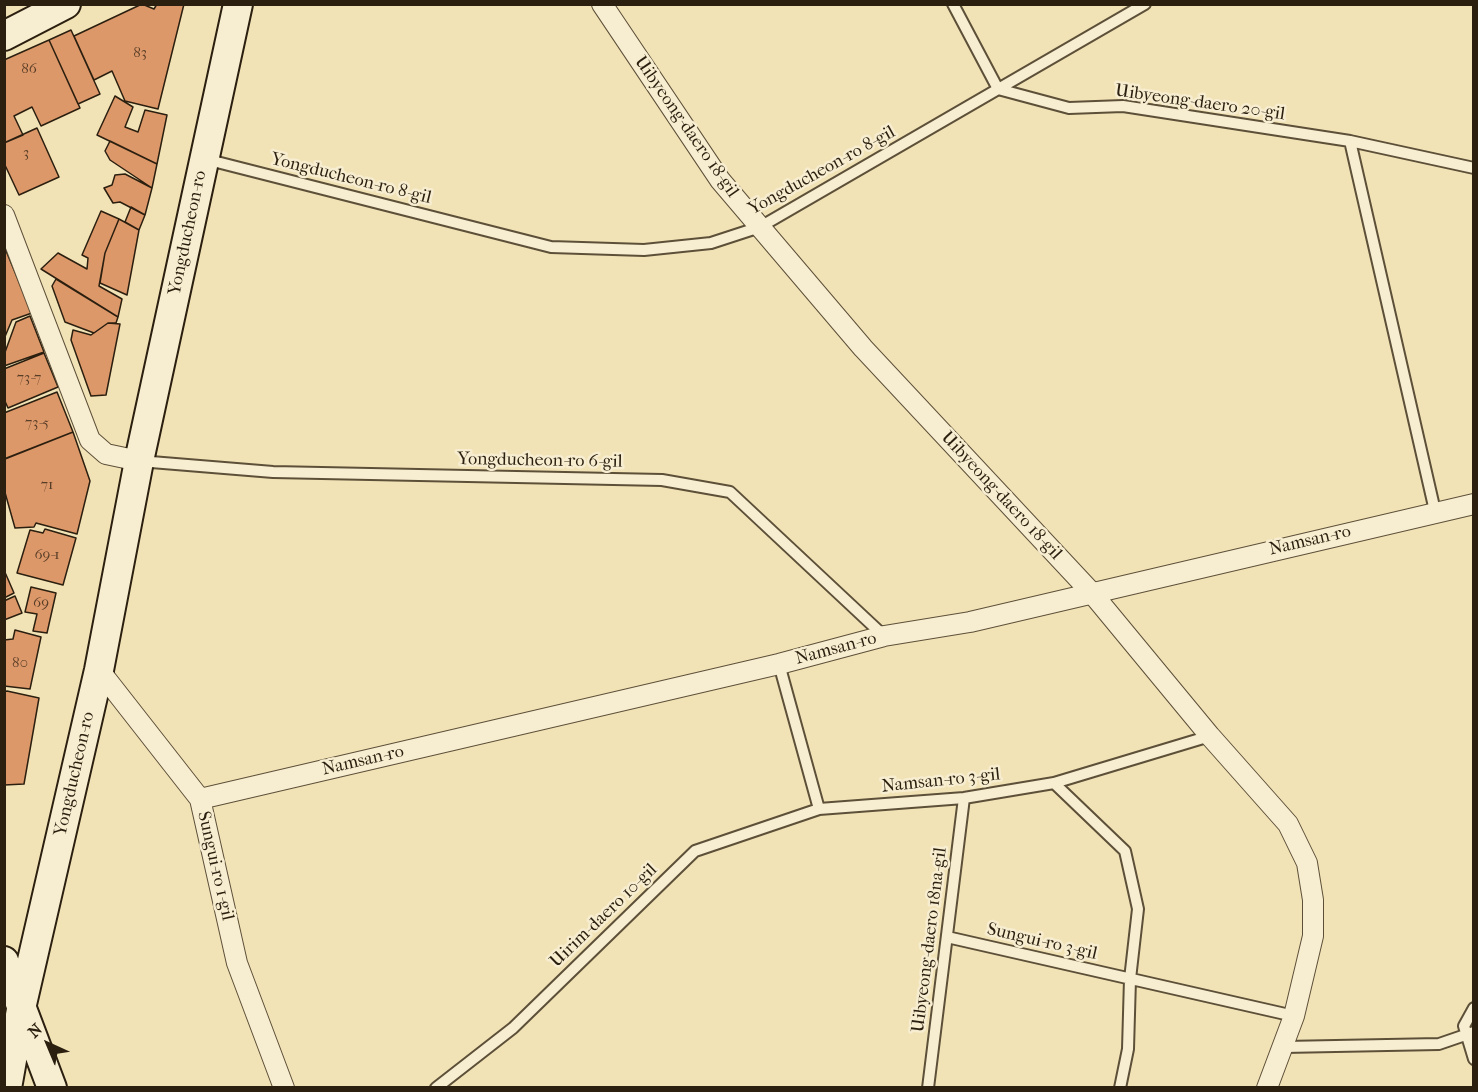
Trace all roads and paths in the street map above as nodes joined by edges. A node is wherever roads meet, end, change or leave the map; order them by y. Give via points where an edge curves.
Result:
1 (66, 4) edge
2 (238, 4) edge
3 (602, 4) edge
4 (953, 4) edge
5 (1145, 4) edge
6 (4, 36) edge
7 (998, 89) junction
8 (1350, 141) junction
9 (204, 159) junction
10 (1473, 168) edge
11 (4, 215) edge
12 (760, 227) junction
13 (139, 460) junction
14 (1473, 504) edge
15 (1435, 511) junction
16 (1091, 592) junction
17 (884, 636) junction
18 (779, 664) junction
19 (99, 670) junction
20 (1210, 736) junction
21 (1054, 783) junction
22 (964, 798) junction
23 (200, 799) junction
24 (819, 809) junction
25 (947, 937) junction
26 (4, 961) edge
27 (1130, 979) junction
28 (22, 1004) junction
29 (1473, 1008) edge
30 (1294, 1016) junction
31 (1470, 1034) edge
32 (1284, 1047) junction
33 (1473, 1059) edge
34 (7, 1088) edge
35 (52, 1088) edge
36 (284, 1088) edge
37 (436, 1088) edge
38 (928, 1088) edge
39 (1120, 1088) edge
40 (1267, 1088) edge

1 - 6 street
2 - 9 street, Yongducheon-ro
3 - 12 street, Uibyeong-daero 18-gil via 720,180
4 - 7 lane
5 - 7 lane, Yongducheon-ro 8-gil
7 - 8 lane, Uibyeong-daero 20-gil via 1069,108 1123,106
7 - 12 lane, Yongducheon-ro 8-gil
8 - 10 lane, Uibyeong-daero 20-gil
8 - 15 lane
9 - 12 lane, Yongducheon-ro 8-gil via 551,247 644,249 711,243
9 - 13 street, Yongducheon-ro
11 - 13 street via 90,440 106,454
12 - 16 street, Uibyeong-daero 18-gil via 863,348
13 - 17 lane, Yongducheon-ro 6-gil via 273,472 662,480 730,492
13 - 19 street, Yongducheon-ro
14 - 15 street, Namsan-ro
15 - 16 street, Namsan-ro
16 - 17 street, Namsan-ro via 970,622
16 - 20 street, Uibyeong-daero 18-gil
17 - 18 street, Namsan-ro
18 - 23 street, Namsan-ro
18 - 24 lane
19 - 23 street, Sungui-ro 1-gil
19 - 28 street, Yongducheon-ro
20 - 21 lane, Namsan-ro 3-gil
20 - 30 street, Uibyeong-daero 18-gil via 1287,824 1307,863 1313,936
21 - 22 lane, Namsan-ro 3-gil
21 - 27 lane via 1125,851 1138,909
22 - 24 lane, Namsan-ro 3-gil
22 - 25 lane, Uibyeong-daero 18na-gil
23 - 36 street, Sungui-ro 1-gil via 237,963
24 - 37 lane, Uirim-daero 10-gil via 695,851 513,1028
25 - 27 lane, Sungui-ro 3-gil
25 - 38 lane, Uibyeong-daero 18na-gil
26 - 28 street
27 - 30 lane
27 - 39 lane via 1128,1049
28 - 34 street, Yongducheon-ro
28 - 35 street
29 - 31 lane via 1464,1026
30 - 32 street, Uibyeong-daero 18-gil
31 - 32 lane via 1439,1044
31 - 33 lane
32 - 40 street, Uibyeong-daero 18-gil

